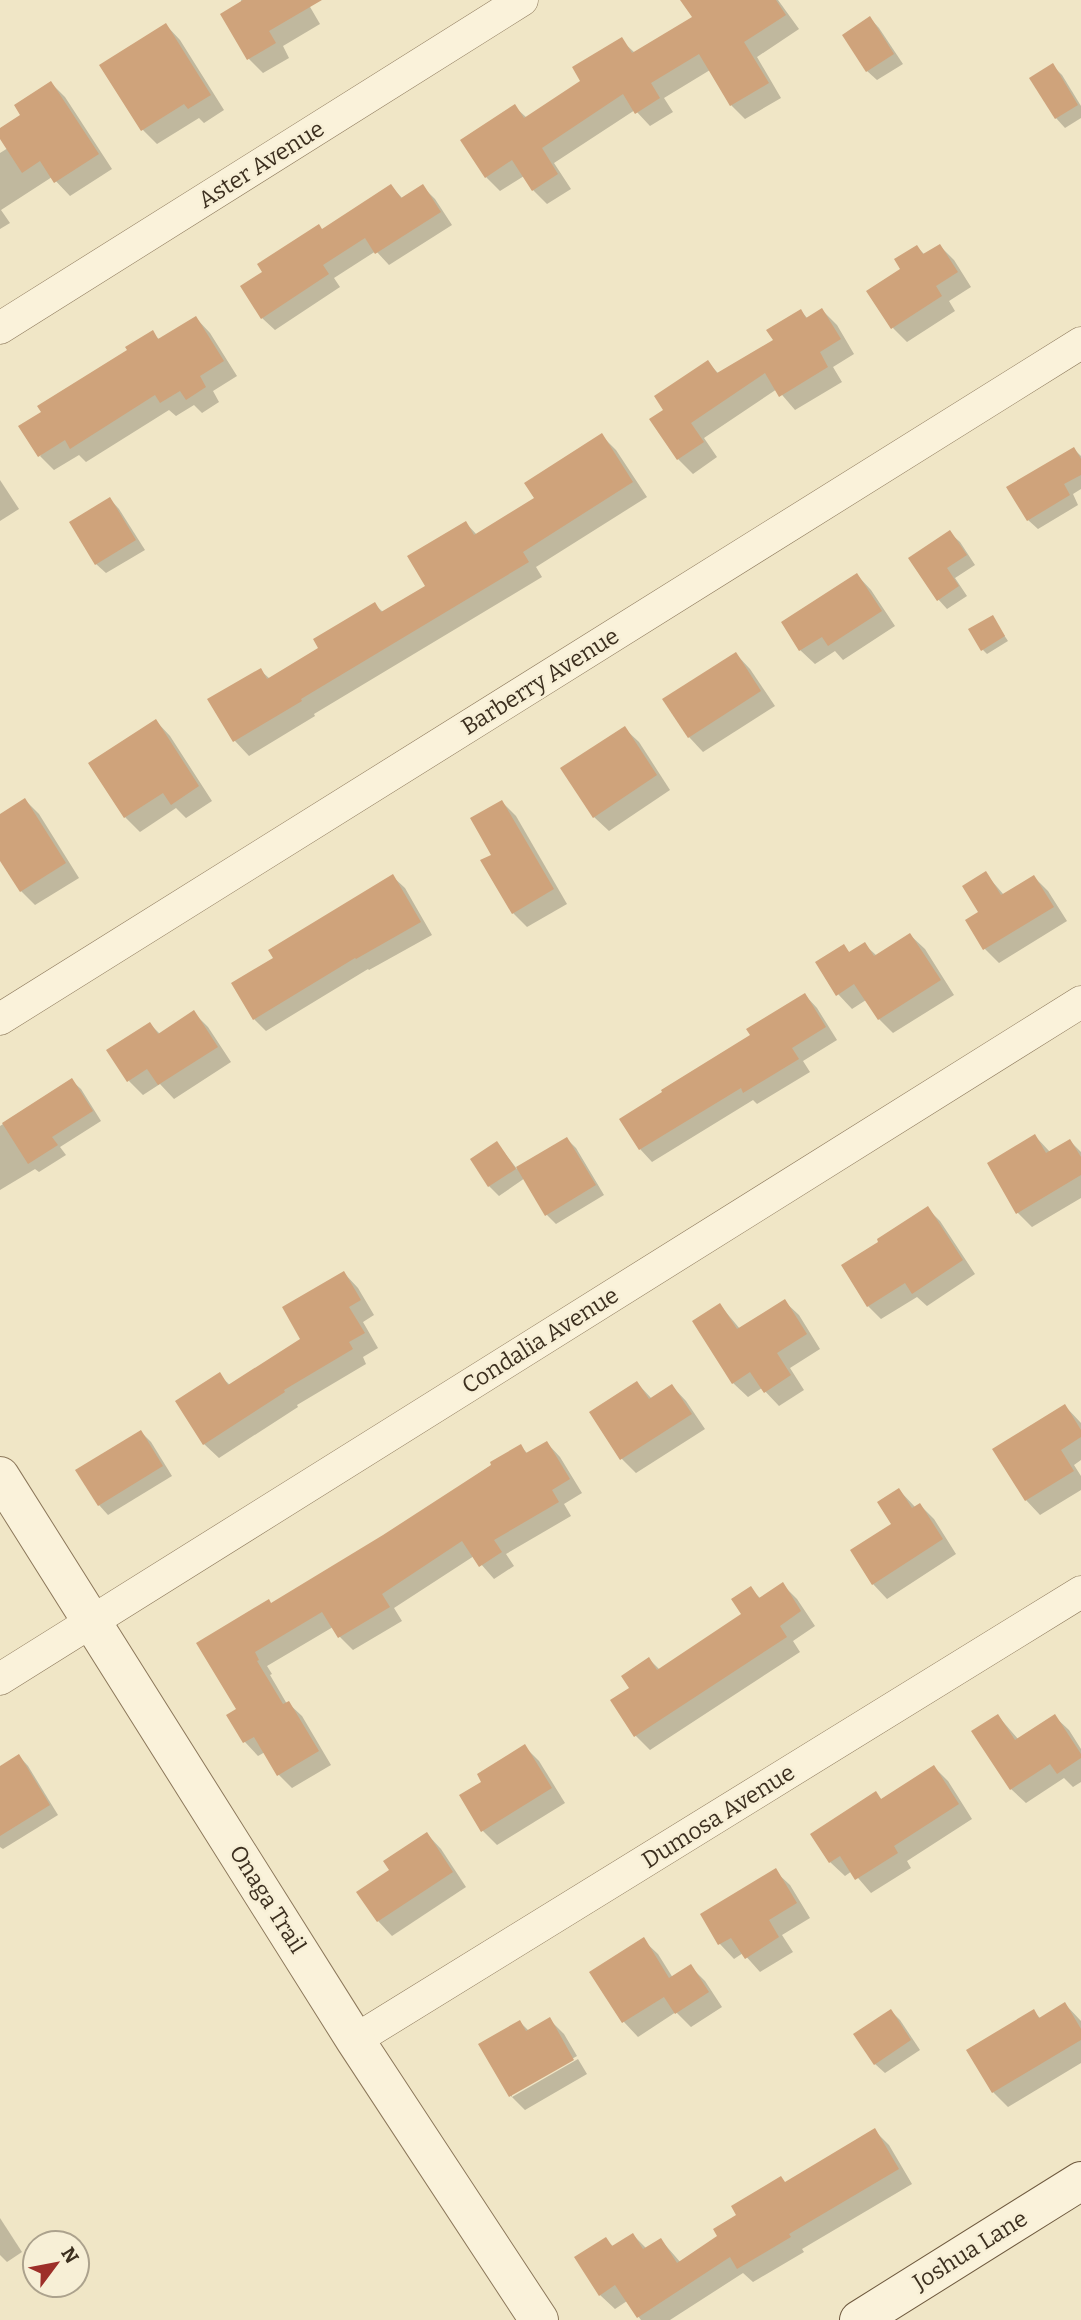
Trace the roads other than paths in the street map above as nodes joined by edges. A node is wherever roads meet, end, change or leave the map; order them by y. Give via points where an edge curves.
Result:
1 (522, 0) edge
2 (0, 328) edge
3 (1081, 343) edge
4 (1081, 1002) edge
5 (0, 1019) edge
6 (0, 1476) edge
7 (1081, 1592) edge
8 (92, 1621) junction
9 (0, 1679) edge
10 (355, 2040) junction
11 (1081, 2181) edge
12 (539, 2320) edge
13 (859, 2320) edge

1 - 2 street, Aster Avenue
3 - 5 street, Barberry Avenue
4 - 8 street, Condalia Avenue
6 - 8 street, Onaga Trail
7 - 10 street, Dumosa Avenue
8 - 9 street, Condalia Avenue
8 - 10 street, Onaga Trail
10 - 12 street, Onaga Trail
11 - 13 street, Joshua Lane

